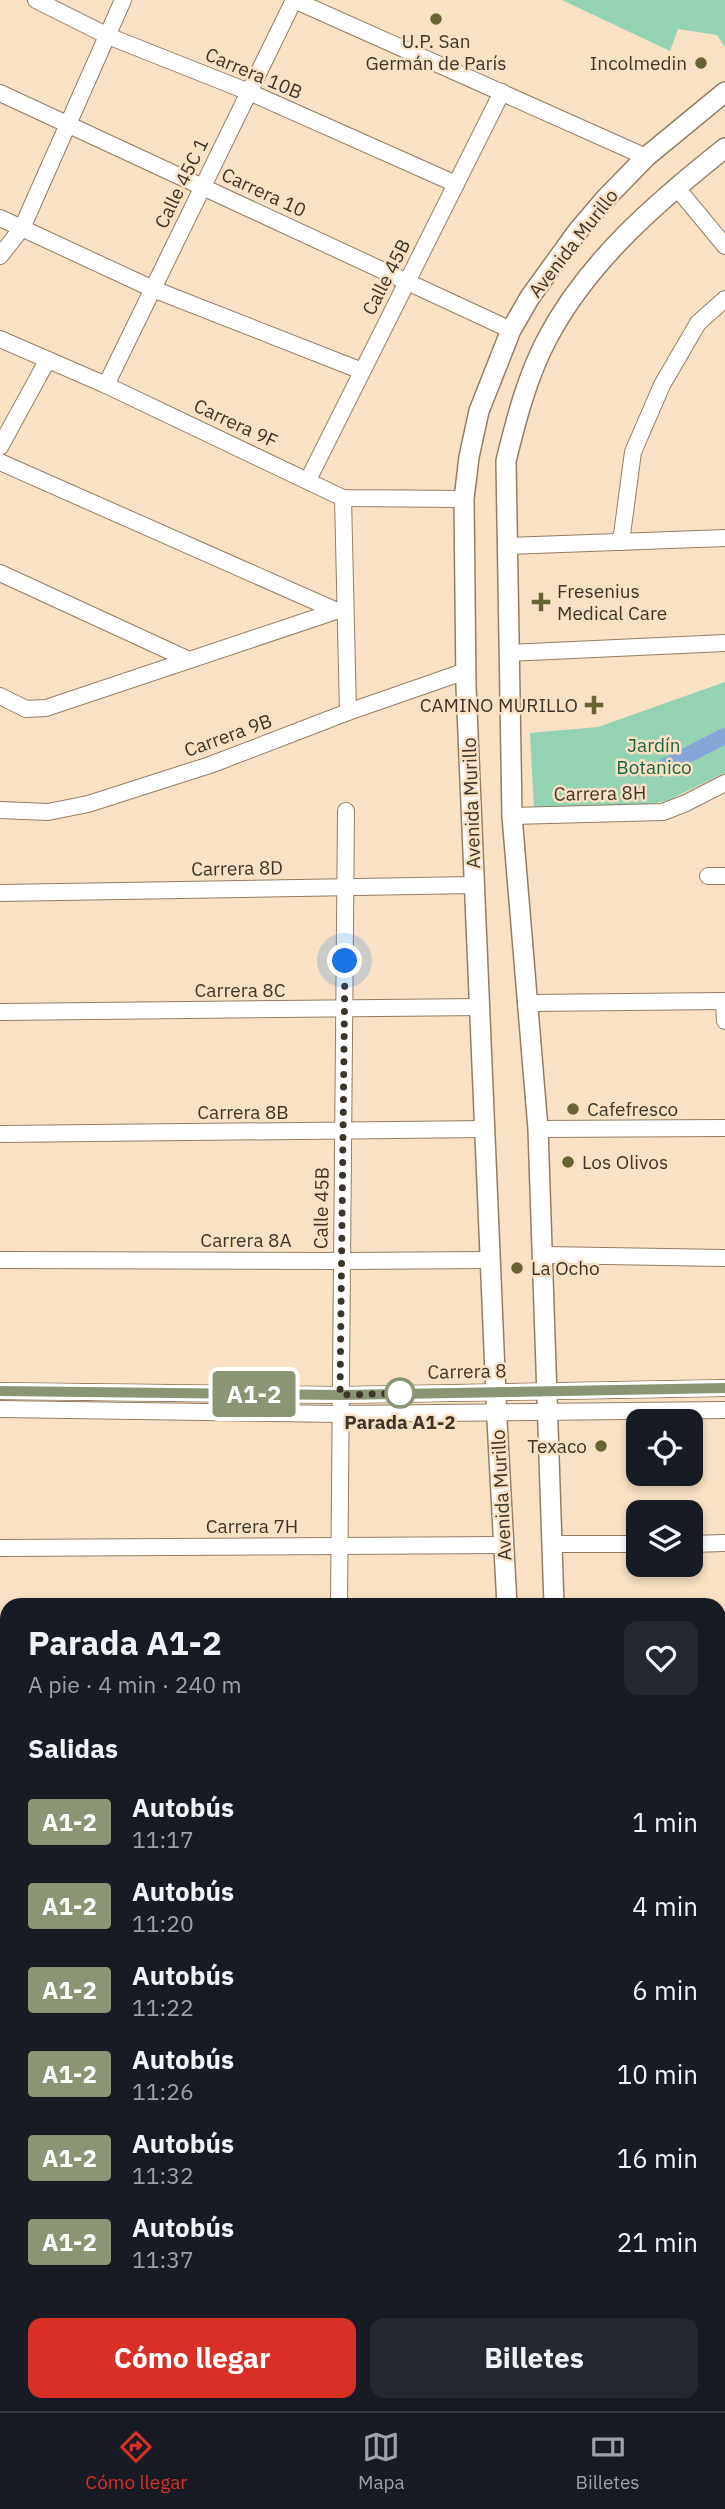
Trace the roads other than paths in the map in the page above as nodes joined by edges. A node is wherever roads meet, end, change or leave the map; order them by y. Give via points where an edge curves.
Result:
1 (36, 0) edge
2 (123, 0) edge
3 (294, 0) edge
4 (108, 36) junction
5 (249, 92) junction
6 (502, 92) junction
7 (725, 92) edge
8 (0, 93) edge
9 (69, 125) junction
10 (725, 148) edge
11 (646, 157) junction
12 (456, 184) junction
13 (203, 187) junction
14 (677, 188) junction
15 (0, 218) edge
16 (22, 228) junction
17 (725, 246) edge
18 (0, 256) edge
19 (407, 282) junction
20 (153, 289) junction
21 (725, 299) edge
22 (511, 330) junction
23 (0, 339) edge
24 (47, 361) junction
25 (362, 371) junction
26 (106, 385) junction
27 (0, 447) edge
28 (0, 462) edge
29 (308, 480) junction
30 (343, 499) junction
31 (464, 499) junction
32 (725, 538) edge
33 (621, 542) junction
34 (507, 546) junction
35 (0, 573) edge
36 (341, 610) junction
37 (725, 643) edge
38 (508, 653) junction
39 (189, 660) junction
40 (466, 671) junction
41 (0, 696) edge
42 (348, 712) junction
43 (725, 783) edge
44 (346, 811) dead end
45 (1, 814) edge
46 (512, 816) junction
47 (708, 876) dead end
48 (725, 876) edge
49 (474, 886) junction
50 (346, 887) junction
51 (0, 893) edge
52 (725, 1002) edge
53 (529, 1003) junction
54 (480, 1007) junction
55 (344, 1010) junction
56 (0, 1012) edge
57 (725, 1021) edge
58 (725, 1128) edge
59 (486, 1129) junction
60 (538, 1129) junction
61 (343, 1132) junction
62 (0, 1135) edge
63 (544, 1255) junction
64 (725, 1258) edge
65 (0, 1260) edge
66 (491, 1260) junction
67 (341, 1262) junction
68 (725, 1388) edge
69 (0, 1391) edge
70 (548, 1391) junction
71 (340, 1395) junction
72 (496, 1402) junction
73 (0, 1409) edge
74 (725, 1410) edge
75 (549, 1411) junction
76 (340, 1414) junction
77 (725, 1543) edge
78 (551, 1544) junction
79 (626, 1544) edge
80 (703, 1544) edge
81 (504, 1545) junction
82 (340, 1547) junction
83 (0, 1548) edge
84 (339, 1598) edge
85 (508, 1598) edge
86 (554, 1598) edge

1 - 4 street, Carrera 10B
2 - 4 street
3 - 5 street, Calle 45C 1
3 - 6 street
4 - 5 street, Carrera 10B
4 - 9 street
5 - 12 street, Carrera 10B
5 - 13 street, Calle 45C 1
6 - 11 street
6 - 12 street, Calle 45B
7 - 11 main road, Avenida Murillo
8 - 9 street, Carrera 10
9 - 13 street, Carrera 10
9 - 16 street
10 - 14 main road, Avenida Murillo
11 - 22 main road, Avenida Murillo via 577,232
12 - 19 street, Calle 45B
13 - 19 street, Carrera 10
13 - 20 street, Calle 45C 1
14 - 17 street
14 - 34 main road, Avenida Murillo via 607,254 546,341 506,461
15 - 16 street
16 - 18 street
16 - 20 street
19 - 22 street, Carrera 10
19 - 25 street, Calle 45B
20 - 25 street
20 - 26 street, Calle 45C 1
21 - 33 street via 698,323 662,385 633,452
22 - 31 main road, Avenida Murillo via 479,411
23 - 24 street, Carrera 9F
24 - 26 street, Carrera 9F
24 - 27 street
25 - 29 street, Calle 45B
26 - 29 street, Carrera 9F
28 - 36 street
29 - 30 street, Carrera 9F
30 - 31 street, Carrera 9F
30 - 36 street
31 - 40 main road, Avenida Murillo
32 - 33 street
33 - 34 street
34 - 38 main road, Avenida Murillo
35 - 39 street
36 - 39 street
36 - 42 street
37 - 38 street
38 - 46 main road, Avenida Murillo
39 - 41 street via 46,708 26,709
40 - 42 street, Carrera 9B
40 - 49 main road, Avenida Murillo
42 - 45 street, Carrera 9B via 210,765 88,804
43 - 46 street, Carrera 8H via 663,812
44 - 50 street, Calle 45B
46 - 53 main road, Avenida Murillo
47 - 48 street
49 - 50 street, Carrera 8D
49 - 54 main road, Avenida Murillo
50 - 51 street, Carrera 8D
50 - 55 street, Calle 45B
52 - 53 street
52 - 57 street
53 - 60 main road, Avenida Murillo
54 - 55 street, Carrera 8C
54 - 59 main road, Avenida Murillo
55 - 56 street, Carrera 8C
55 - 61 street, Calle 45B
58 - 60 street
59 - 61 street, Carrera 8B
59 - 66 main road, Avenida Murillo
60 - 63 main road, Avenida Murillo
61 - 62 street, Carrera 8B
61 - 67 street, Calle 45B
63 - 64 street
63 - 70 main road, Avenida Murillo
65 - 67 street, Carrera 8A
66 - 67 street, Carrera 8A
66 - 72 main road, Avenida Murillo
67 - 71 street, Calle 45B
68 - 70 street, Carrera 8
69 - 71 street, Carrera 8
70 - 72 street, Carrera 8
70 - 75 main road, Avenida Murillo
71 - 72 street, Carrera 8
71 - 76 street, Calle 45B
72 - 75 street, Carrera 8
72 - 76 street, Carrera 8
72 - 81 main road, Avenida Murillo
73 - 76 street, Carrera 8
74 - 75 street, Carrera 8
75 - 78 main road, Avenida Murillo
76 - 82 street, Calle 45B
77 - 80 street
78 - 79 street
78 - 86 main road, Avenida Murillo
81 - 82 street, Carrera 7H
81 - 85 main road, Avenida Murillo
82 - 83 street, Carrera 7H
82 - 84 street, Calle 45B

